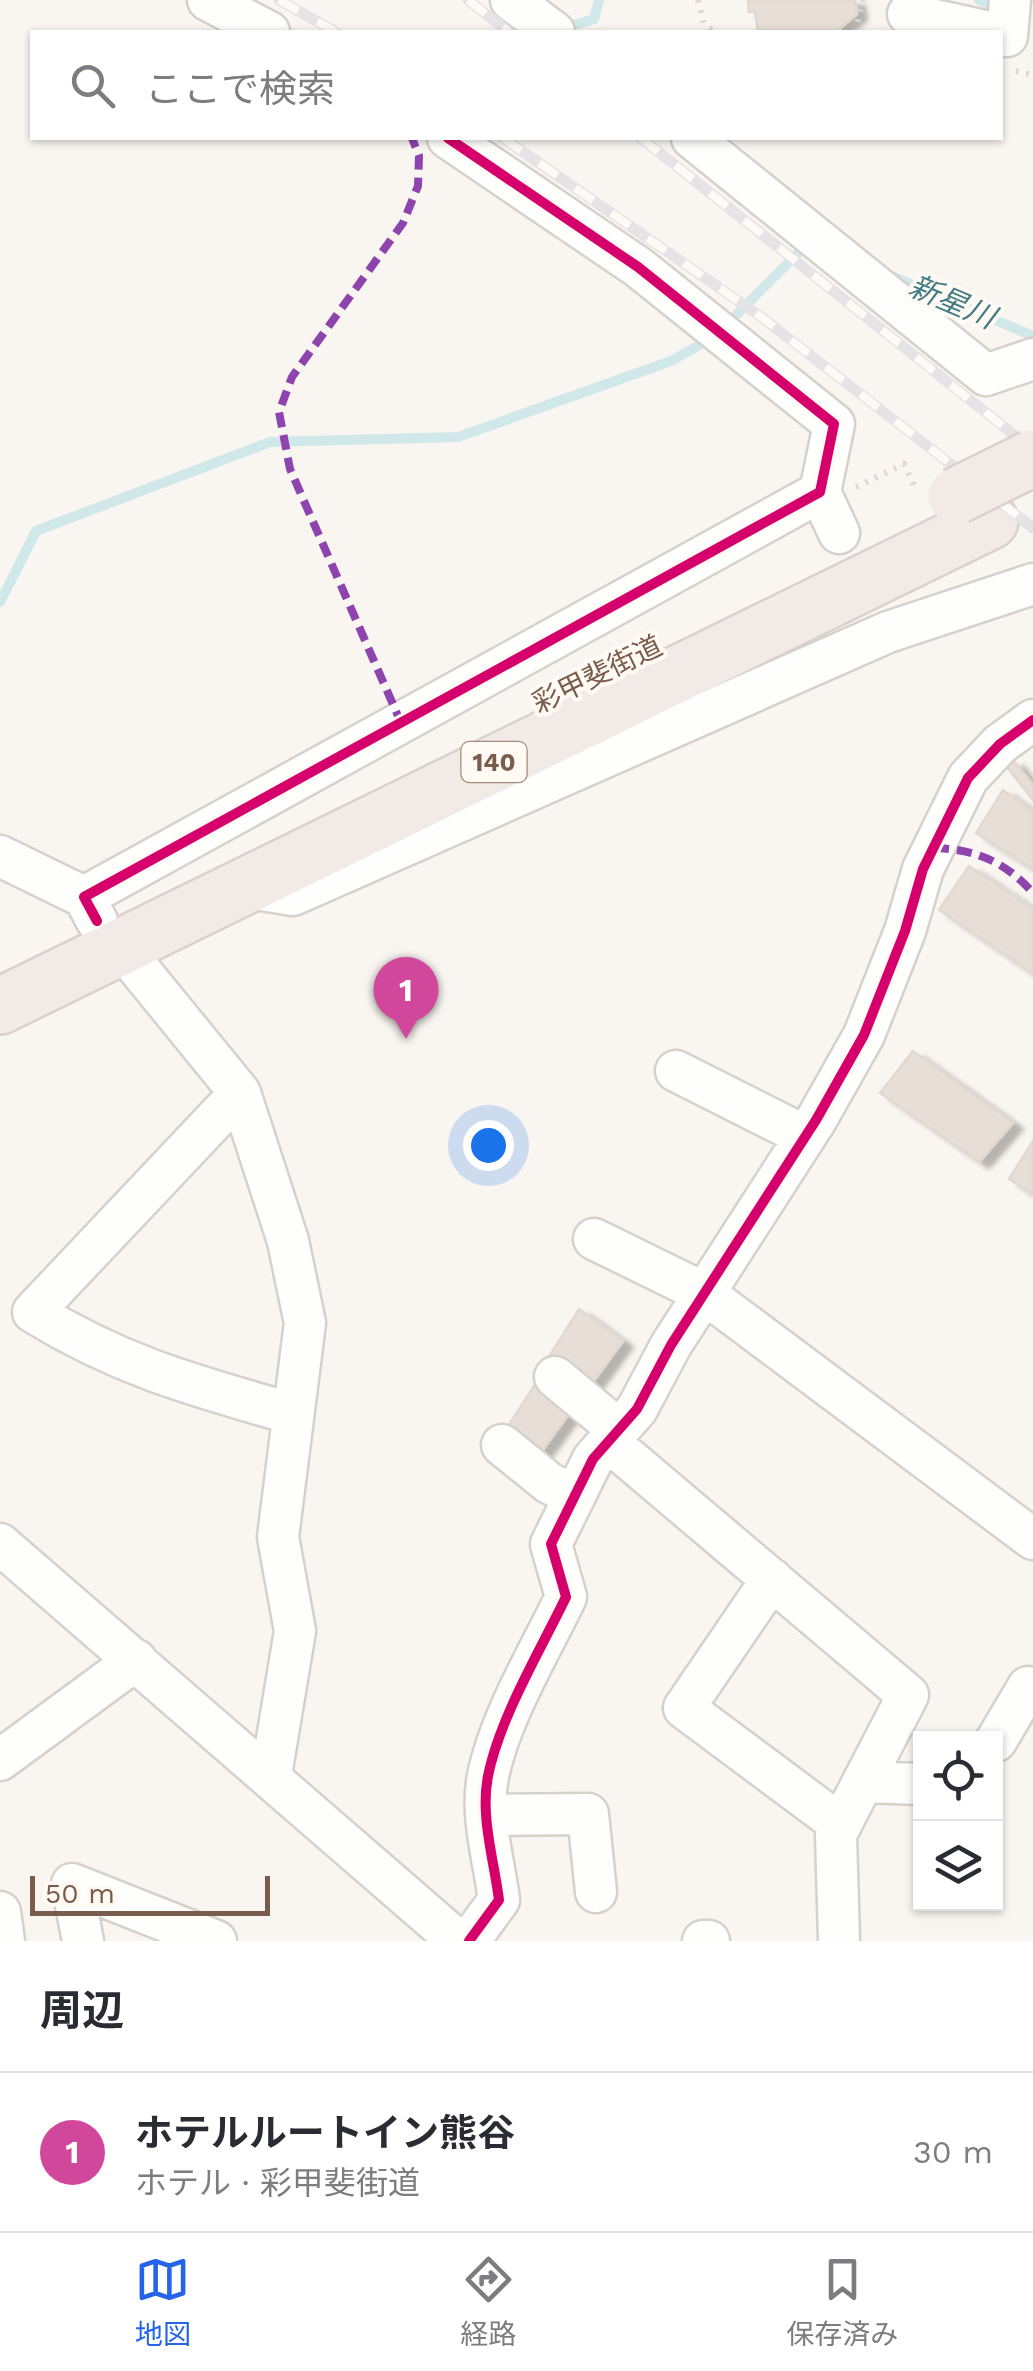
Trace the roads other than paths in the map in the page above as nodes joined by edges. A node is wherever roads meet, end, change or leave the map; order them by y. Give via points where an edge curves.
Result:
1 (208, 0) edge
2 (510, 0) edge
3 (908, 14) dead end
4 (994, 24) edge
5 (265, 30) edge
6 (551, 30) edge
7 (451, 140) edge
8 (694, 140) edge
9 (1033, 359) edge
10 (1033, 458) edge
11 (974, 503) edge
12 (1033, 584) edge
13 (1033, 720) edge
14 (0, 856) edge
15 (237, 886) junction
16 (101, 922) junction
17 (0, 969) edge
18 (0, 1006) edge
19 (676, 1071) dead end
20 (240, 1093) junction
21 (805, 1136) junction
22 (594, 1239) dead end
23 (704, 1292) junction
24 (555, 1377) dead end
25 (294, 1414) junction
26 (614, 1436) junction
27 (502, 1445) dead end
28 (575, 1496) junction
29 (1033, 1539) edge
30 (3, 1557) edge
31 (772, 1580) junction
32 (136, 1660) junction
33 (1031, 1686) edge
34 (1002, 1731) edge
35 (0, 1760) edge
36 (272, 1775) junction
37 (864, 1782) junction
38 (913, 1784) edge
39 (486, 1815) junction
40 (841, 1825) junction
41 (596, 1892) dead end
42 (0, 1912) edge
43 (4, 1941) edge
44 (83, 1941) edge
45 (216, 1941) edge
46 (458, 1941) edge
47 (468, 1941) edge
48 (839, 1941) edge

1 - 5 street
2 - 6 street
3 - 4 street
7 - 16 street via 638,268 834,424 833,506
8 - 9 street via 986,375
10 - 11 highway, 彩甲斐街道 / 140, bridge
11 - 15 highway, 彩甲斐街道 / 140
11 - 16 highway, 彩甲斐街道 / 140
12 - 15 street via 880,616 294,895
13 - 21 street via 968,778 923,870 864,1035
14 - 16 street
15 - 16 highway, 彩甲斐街道 / 140
16 - 17 highway, 彩甲斐街道 / 140
16 - 18 highway, 彩甲斐街道 / 140
16 - 20 street
19 - 21 street
20 - 25 street via 288,1241 305,1324
20 - 25 street via 33,1312 90,1348 151,1374
21 - 23 street
22 - 23 street
23 - 26 street via 638,1409
23 - 29 street
24 - 26 street
25 - 36 street via 278,1537 295,1630
26 - 28 street via 593,1459
26 - 31 street
27 - 28 street
28 - 39 street via 551,1544 566,1597 488,1775
30 - 32 street
31 - 37 street via 908,1696
31 - 40 street via 684,1708
32 - 35 street
32 - 36 street
33 - 34 street
36 - 46 street
37 - 38 street
37 - 40 street
39 - 41 street via 588,1814
39 - 47 street via 499,1900
40 - 48 street
42 - 43 street
44 - 45 street via 72,1884

